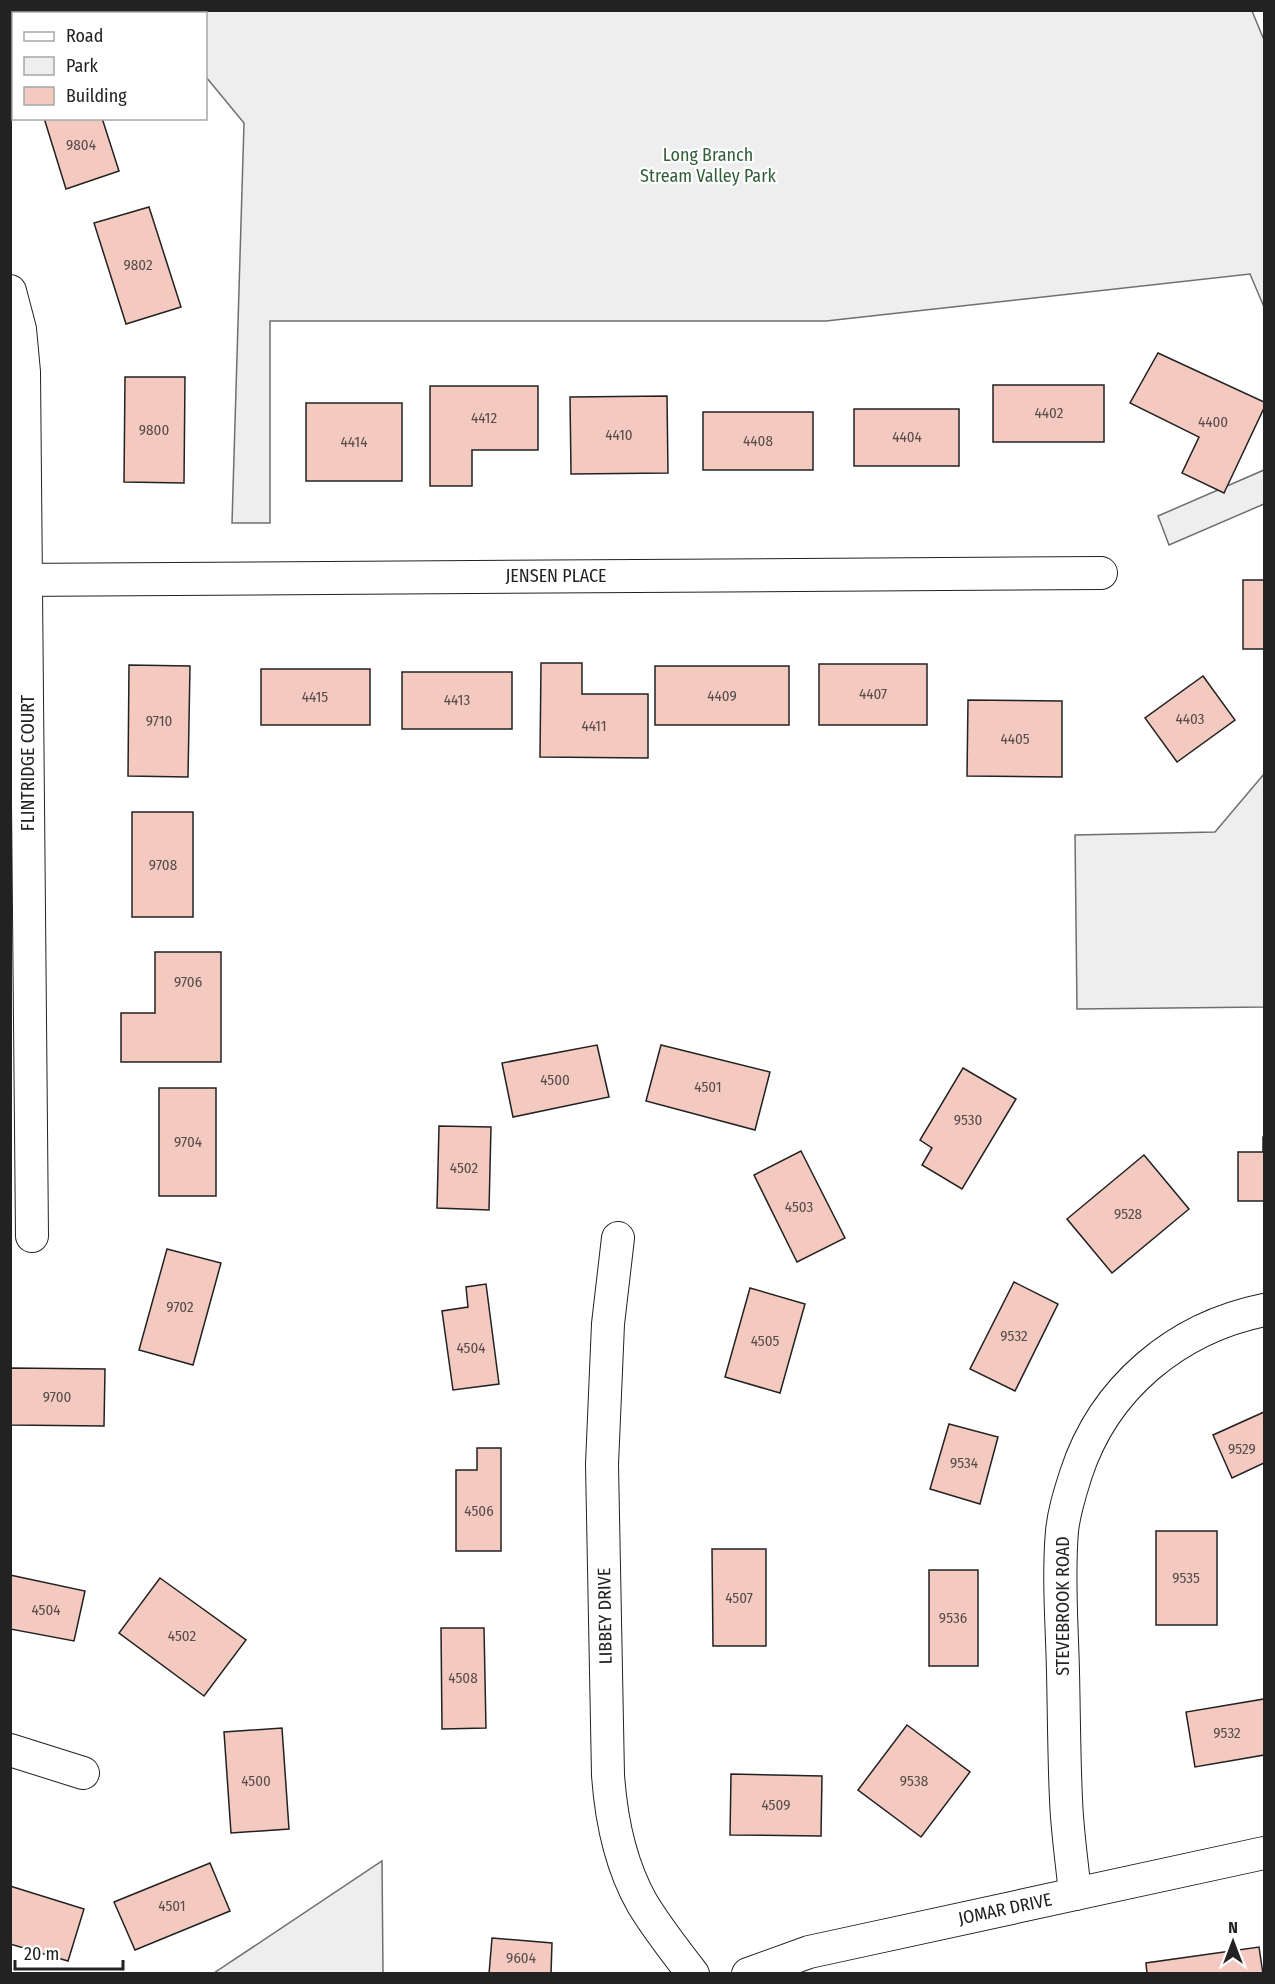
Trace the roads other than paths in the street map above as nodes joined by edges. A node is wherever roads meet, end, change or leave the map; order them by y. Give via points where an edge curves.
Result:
1 (10, 291) edge
2 (1101, 573) dead end
3 (18, 580) edge
4 (32, 1236) dead end
5 (618, 1238) dead end
6 (1264, 1310) edge
7 (10, 1750) edge
8 (83, 1773) dead end
9 (1264, 1852) edge
10 (1074, 1894) junction
11 (693, 1974) edge
12 (748, 1974) edge

1 - 3 street, FLINTRIDGE COURT via 20,329 24,372
2 - 3 street, JENSEN PLACE
3 - 4 street, FLINTRIDGE COURT
5 - 11 street, LIBBEY DRIVE via 608,1324 602,1464 610,1805 622,1854 642,1901
6 - 10 street, STEVEBROOK ROAD via 1218,1322 1189,1336 1147,1365 1108,1408 1083,1451 1062,1530 1060,1574 1066,1801
7 - 8 street
9 - 10 street, JOMAR DRIVE
10 - 12 street, JOMAR DRIVE via 809,1952

